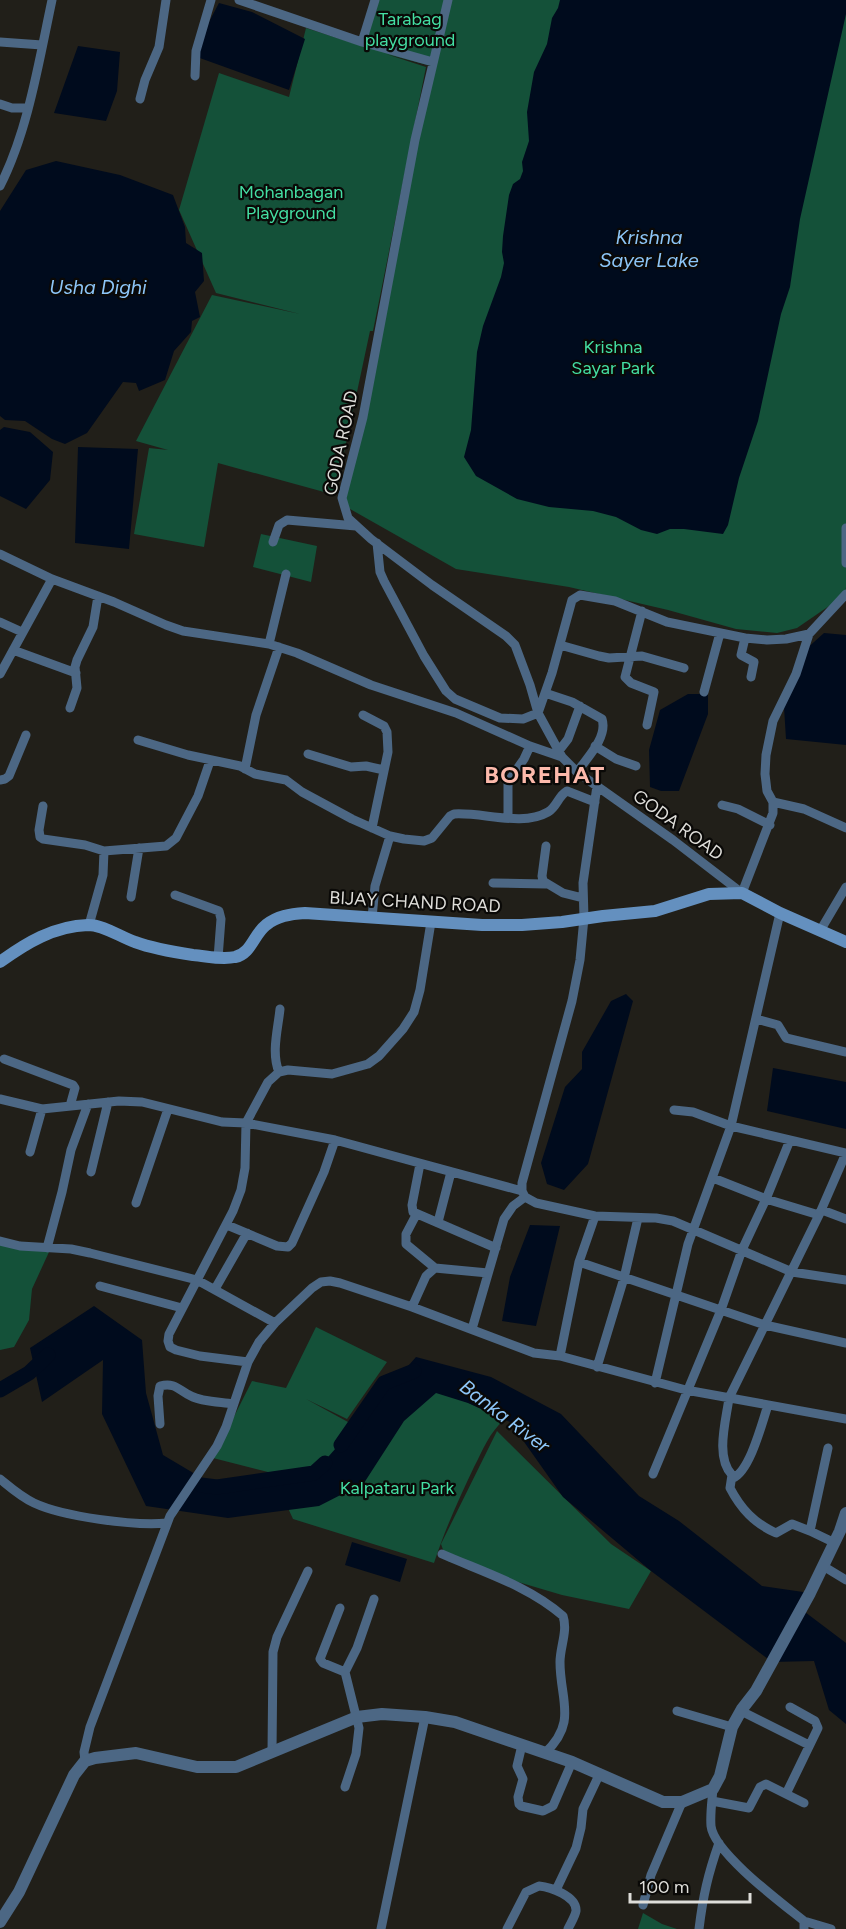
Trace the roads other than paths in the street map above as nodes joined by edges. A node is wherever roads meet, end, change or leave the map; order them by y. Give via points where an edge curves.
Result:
1 (52, 0) edge
2 (166, 0) edge
3 (212, 0) edge
4 (239, 0) edge
5 (375, 0) edge
6 (448, 0) edge
7 (0, 42) edge
8 (362, 42) junction
9 (42, 45) junction
10 (433, 62) junction
11 (195, 76) dead end
12 (140, 99) dead end
13 (0, 104) edge
14 (27, 108) junction
15 (0, 186) edge
16 (357, 526) junction
17 (846, 528) edge
18 (273, 542) dead end
19 (377, 543) junction
20 (0, 554) edge
21 (846, 563) edge
22 (286, 574) dead end
23 (52, 579) junction
24 (846, 594) edge
25 (98, 596) junction
26 (642, 611) junction
27 (0, 622) edge
28 (22, 632) junction
29 (720, 633) junction
30 (809, 634) junction
31 (745, 638) junction
32 (269, 644) junction
33 (560, 645) junction
34 (279, 647) junction
35 (13, 650) junction
36 (629, 656) junction
37 (684, 668) dead end
38 (76, 673) junction
39 (0, 674) edge
40 (751, 677) dead end
41 (704, 692) dead end
42 (545, 693) junction
43 (580, 706) junction
44 (70, 708) dead end
45 (538, 713) junction
46 (363, 715) dead end
47 (647, 725) dead end
48 (26, 735) dead end
49 (138, 740) dead end
50 (530, 746) junction
51 (596, 746) junction
52 (309, 754) dead end
53 (560, 755) junction
54 (210, 761) junction
55 (636, 766) dead end
56 (245, 769) junction
57 (384, 770) junction
58 (577, 772) junction
59 (0, 780) edge
60 (597, 786) junction
61 (595, 802) junction
62 (773, 802) junction
63 (722, 805) dead end
64 (43, 806) dead end
65 (508, 819) junction
66 (770, 825) junction
67 (372, 828) junction
68 (846, 828) edge
69 (390, 836) junction
70 (546, 846) dead end
71 (139, 848) junction
72 (104, 851) junction
73 (493, 883) dead end
74 (546, 884) junction
75 (846, 887) edge
76 (742, 893) junction
77 (175, 895) dead end
78 (131, 897) dead end
79 (583, 898) junction
80 (780, 912) junction
81 (372, 918) junction
82 (584, 918) junction
83 (431, 921) junction
84 (89, 925) junction
85 (820, 931) junction
86 (846, 942) edge
87 (218, 958) junction
88 (0, 962) edge
89 (280, 1009) dead end
90 (756, 1018) junction
91 (846, 1052) edge
92 (4, 1059) dead end
93 (279, 1072) junction
94 (0, 1099) edge
95 (108, 1102) junction
96 (88, 1104) junction
97 (70, 1106) junction
98 (42, 1109) junction
99 (168, 1109) junction
100 (674, 1110) dead end
101 (246, 1123) junction
102 (731, 1126) junction
103 (335, 1140) junction
104 (790, 1140) junction
105 (30, 1152) dead end
106 (846, 1153) edge
107 (420, 1164) junction
108 (91, 1172) dead end
109 (451, 1172) junction
110 (713, 1178) junction
111 (524, 1194) junction
112 (766, 1199) junction
113 (136, 1203) dead end
114 (820, 1212) junction
115 (416, 1215) junction
116 (595, 1216) junction
117 (638, 1218) junction
118 (846, 1219) edge
119 (438, 1222) junction
120 (227, 1225) junction
121 (693, 1230) junction
122 (247, 1233) junction
123 (0, 1241) edge
124 (47, 1248) junction
125 (496, 1248) junction
126 (742, 1250) junction
127 (579, 1262) junction
128 (435, 1268) junction
129 (792, 1272) junction
130 (488, 1273) junction
131 (624, 1278) junction
132 (197, 1280) junction
133 (846, 1280) edge
134 (99, 1286) dead end
135 (214, 1289) junction
136 (675, 1295) junction
137 (412, 1307) junction
138 (182, 1308) junction
139 (721, 1310) junction
140 (275, 1323) junction
141 (765, 1325) junction
142 (472, 1329) junction
143 (846, 1343) edge
144 (560, 1356) junction
145 (248, 1362) junction
146 (597, 1367) junction
147 (655, 1383) junction
148 (686, 1390) junction
149 (729, 1398) junction
150 (234, 1404) junction
151 (768, 1405) junction
152 (846, 1419) edge
153 (160, 1424) dead end
154 (828, 1448) dead end
155 (653, 1474) dead end
156 (733, 1478) junction
157 (0, 1479) edge
158 (846, 1514) edge
159 (168, 1519) junction
160 (810, 1531) junction
161 (835, 1543) junction
162 (442, 1554) dead end
163 (823, 1566) junction
164 (309, 1571) dead end
165 (846, 1580) edge
166 (374, 1599) dead end
167 (340, 1608) dead end
168 (345, 1672) junction
169 (790, 1707) dead end
170 (677, 1711) dead end
171 (741, 1711) junction
172 (357, 1717) junction
173 (426, 1717) junction
174 (732, 1727) junction
175 (522, 1745) junction
176 (809, 1745) junction
177 (272, 1752) junction
178 (545, 1753) junction
179 (85, 1761) junction
180 (572, 1762) junction
181 (600, 1773) junction
182 (345, 1787) dead end
183 (786, 1794) junction
184 (713, 1795) junction
185 (682, 1802) junction
186 (804, 1803) dead end
187 (718, 1843) junction
188 (556, 1890) junction
189 (643, 1905) dead end
190 (0, 1922) edge
191 (804, 1925) edge
192 (381, 1929) edge
193 (507, 1929) edge
194 (568, 1929) edge
195 (699, 1929) edge
196 (831, 1929) edge

1 - 9 street
2 - 12 street via 159,47
3 - 11 street via 196,51
4 - 8 street
5 - 8 street
6 - 10 street, GODA ROAD
7 - 9 street
8 - 10 street
9 - 14 street
10 - 16 street, GODA ROAD via 363,417 342,498 348,518
13 - 14 street
14 - 15 street
16 - 18 street via 287,520 279,525
16 - 19 street, GODA ROAD
17 - 21 street
19 - 45 street, GODA ROAD via 515,645
19 - 45 street via 384,581 446,691 455,699 500,718 523,719
20 - 23 street
22 - 32 street
23 - 25 street
23 - 28 street
24 - 30 street
25 - 32 street via 183,631
25 - 38 street via 93,627 80,650
26 - 29 street via 667,622
26 - 33 street via 580,595 572,600
26 - 36 street
27 - 28 street
28 - 35 street
29 - 31 street
29 - 41 street
30 - 31 street via 786,639
30 - 62 street via 796,674 773,721 765,774
31 - 40 street via 741,655 754,662
32 - 34 street
33 - 36 street via 609,658
33 - 42 street
34 - 50 street via 370,685 474,720
34 - 56 street via 256,715
35 - 38 street
35 - 39 street
36 - 37 street
36 - 47 street via 627,680 654,692
38 - 44 street via 77,688
42 - 43 street
42 - 45 street
43 - 51 street via 604,723
43 - 53 street
45 - 53 street, GODA ROAD
46 - 57 street via 378,721 387,732
48 - 59 street via 9,776
49 - 54 street
50 - 53 street
50 - 65 street via 508,782
51 - 55 street
51 - 58 street
52 - 57 street via 351,767
53 - 58 street, GODA ROAD
54 - 56 street
54 - 71 street via 198,796 176,838 166,846
56 - 67 street via 286,780 313,799
57 - 67 street
58 - 60 street, GODA ROAD
60 - 61 street
60 - 76 street, GODA ROAD
61 - 65 street via 567,791 551,811
61 - 79 street
62 - 66 street
62 - 68 street via 804,809
63 - 66 street
64 - 72 street via 40,837
65 - 69 street via 454,814 424,841
66 - 76 street
67 - 69 street
69 - 81 street via 375,886
70 - 74 street via 542,876
71 - 72 street
71 - 78 street
72 - 84 street via 103,875
73 - 74 street
74 - 79 street
75 - 85 street
76 - 80 main road, BIJAY CHAND ROAD
76 - 82 main road, BIJAY CHAND ROAD via 709,894 655,911
77 - 87 street via 219,911 222,919
79 - 82 street
80 - 85 main road, BIJAY CHAND ROAD
80 - 90 street
81 - 83 main road, BIJAY CHAND ROAD
81 - 87 main road, BIJAY CHAND ROAD via 289,914 264,926 246,951 236,957
82 - 83 main road, BIJAY CHAND ROAD via 522,925
82 - 111 street via 572,1002 525,1171
83 - 93 street via 414,1012 379,1056 368,1064 332,1074
84 - 87 main road, BIJAY CHAND ROAD via 152,948
84 - 88 main road, BIJAY CHAND ROAD via 34,939
85 - 86 main road, BIJAY CHAND ROAD
89 - 93 street via 276,1048
90 - 91 street via 778,1024 786,1038
90 - 102 street
92 - 97 street via 73,1085
93 - 101 street via 268,1082
94 - 98 street
95 - 96 street
95 - 99 street via 142,1102
95 - 108 street
96 - 97 street
96 - 124 street via 71,1150
97 - 98 street
98 - 105 street
99 - 101 street via 222,1122
99 - 113 street
100 - 102 street via 707,1116
101 - 103 street
101 - 120 street via 241,1190
102 - 104 street
102 - 110 street
103 - 107 street
103 - 122 street via 292,1243 283,1248
104 - 106 street
104 - 112 street
106 - 114 street
107 - 109 street
107 - 115 street via 412,1209
109 - 111 street
109 - 119 street
110 - 112 street
110 - 121 street
111 - 116 street via 536,1203
111 - 125 street via 504,1220
112 - 114 street
112 - 126 street
114 - 118 street
114 - 129 street
115 - 119 street
115 - 128 street via 406,1234 406,1244
116 - 117 street
116 - 127 street
117 - 121 street via 673,1221
117 - 131 street
119 - 125 street
120 - 122 street
120 - 132 street
121 - 126 street
121 - 136 street
122 - 135 street
123 - 124 street
124 - 132 street via 90,1253
125 - 130 street
126 - 129 street
126 - 139 street
127 - 131 street
127 - 144 street
128 - 130 street
128 - 137 street via 426,1276
129 - 133 street
129 - 141 street
130 - 142 street
131 - 136 street
131 - 146 street
132 - 135 street
132 - 138 street
134 - 138 street
135 - 140 street
136 - 139 street
136 - 147 street
137 - 140 street via 330,1281 321,1282
137 - 142 street
138 - 145 street via 169,1334 170,1347 200,1356
139 - 141 street
139 - 148 street
140 - 145 street
141 - 143 street
141 - 149 street
142 - 144 street via 534,1353
144 - 146 street
145 - 150 street
146 - 147 street
147 - 148 street
148 - 149 street
148 - 155 street
149 - 151 street
149 - 156 street via 724,1461
150 - 153 street via 192,1397 177,1387 160,1386
150 - 159 street via 205,1464
151 - 152 street
151 - 156 street via 745,1466
154 - 160 street
156 - 160 street via 730,1488 755,1520 776,1533 792,1524
157 - 159 street via 34,1503 54,1510 136,1524
158 - 161 street
159 - 179 street via 90,1727
160 - 161 street
161 - 163 street
162 - 178 street via 521,1588 563,1616 560,1660 566,1712 563,1730
163 - 165 street
163 - 171 street via 756,1691
164 - 177 street via 273,1652
166 - 168 street
167 - 168 street via 320,1659
168 - 172 street
169 - 176 street via 818,1724
170 - 174 street
171 - 174 street
171 - 176 street
172 - 173 street
172 - 177 street
172 - 182 street via 358,1740
173 - 175 street via 455,1722
173 - 192 street
174 - 184 street
175 - 178 street
175 - 180 street via 517,1766 523,1776 518,1801 521,1806 543,1810 553,1806
176 - 183 street
177 - 179 street via 236,1767 197,1767 136,1753
178 - 180 street
179 - 190 street via 74,1775 19,1892
180 - 181 street
181 - 185 street via 663,1802
181 - 188 street via 583,1809 576,1848
183 - 184 street via 762,1785 749,1808
183 - 186 street
184 - 185 street
184 - 187 street via 711,1828
185 - 189 street via 651,1875
187 - 191 street
187 - 195 street via 701,1903
188 - 193 street via 538,1886 526,1892
188 - 194 street via 575,1906
191 - 196 street

